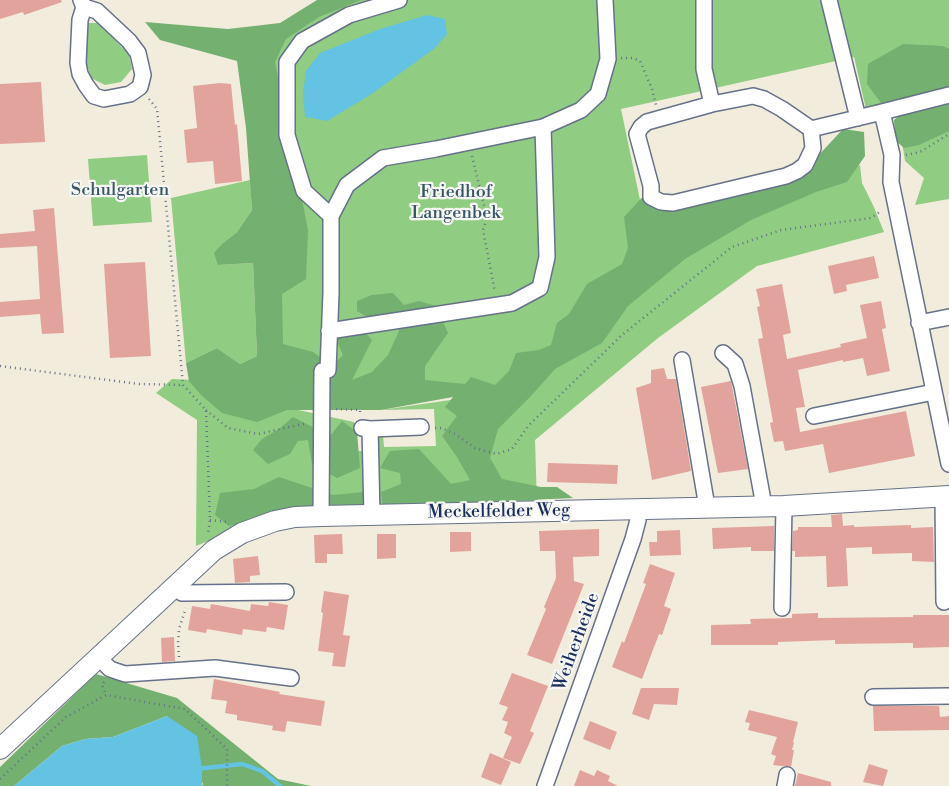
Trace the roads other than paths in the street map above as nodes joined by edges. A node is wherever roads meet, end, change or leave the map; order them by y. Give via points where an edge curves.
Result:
1 (399, 0) edge
2 (605, 0) edge
3 (704, 0) edge
4 (829, 0) edge
5 (83, 4) edge
6 (949, 95) edge
7 (712, 104) junction
8 (882, 112) junction
9 (858, 118) junction
10 (543, 127) junction
11 (811, 129) junction
12 (331, 216) junction
13 (949, 316) edge
14 (919, 323) junction
15 (329, 331) junction
16 (724, 353) dead end
17 (682, 360) dead end
18 (934, 392) junction
19 (814, 416) dead end
20 (421, 428) road end
21 (949, 464) edge
22 (946, 496) edge
23 (764, 506) junction
24 (784, 506) junction
25 (706, 507) junction
26 (638, 509) junction
27 (372, 515) junction
28 (321, 516) junction
29 (182, 590) junction
30 (286, 592) dead end
31 (944, 602) dead end
32 (782, 608) dead end
33 (98, 657) junction
34 (291, 678) dead end
35 (949, 696) edge
36 (873, 697) dead end
37 (0, 749) edge
38 (545, 786) edge

1 - 12 street via 349,15 302,41 286,62 287,135 304,191
2 - 10 street via 608,59 598,94 581,110
3 - 7 street via 704,69
4 - 9 street
5 - 5 street via 78,62 80,74 94,96 104,99 130,94 140,87 143,75 138,53 97,11
6 - 8 street
7 - 11 street via 759,97
7 - 11 street via 647,122 641,127 637,134 651,197 661,202 682,202 798,171 813,148
8 - 9 street
8 - 14 street via 892,155 891,182
9 - 11 street
10 - 12 street via 383,158 347,185
10 - 15 street via 547,257 540,288 512,303 498,306
12 - 15 street
13 - 14 street
14 - 18 street
15 - 28 street via 328,370 322,371
16 - 23 street via 735,364 742,386
17 - 25 street
18 - 19 street
18 - 21 street
20 - 27 street via 366,428
22 - 24 main road, Meckelfelder Weg
22 - 31 street
23 - 24 main road, Meckelfelder Weg
23 - 25 main road, Meckelfelder Weg
24 - 32 street
25 - 26 main road, Meckelfelder Weg
26 - 27 main road, Meckelfelder Weg
26 - 38 street, Weiherheide via 633,539
27 - 28 main road, Meckelfelder Weg
28 - 29 main road, Meckelfelder Weg via 295,517 264,524 228,540 206,557
29 - 30 street
29 - 33 main road, Meckelfelder Weg
33 - 34 street via 110,669 125,674 214,668
33 - 37 main road, Meckelfelder Weg
35 - 36 street

